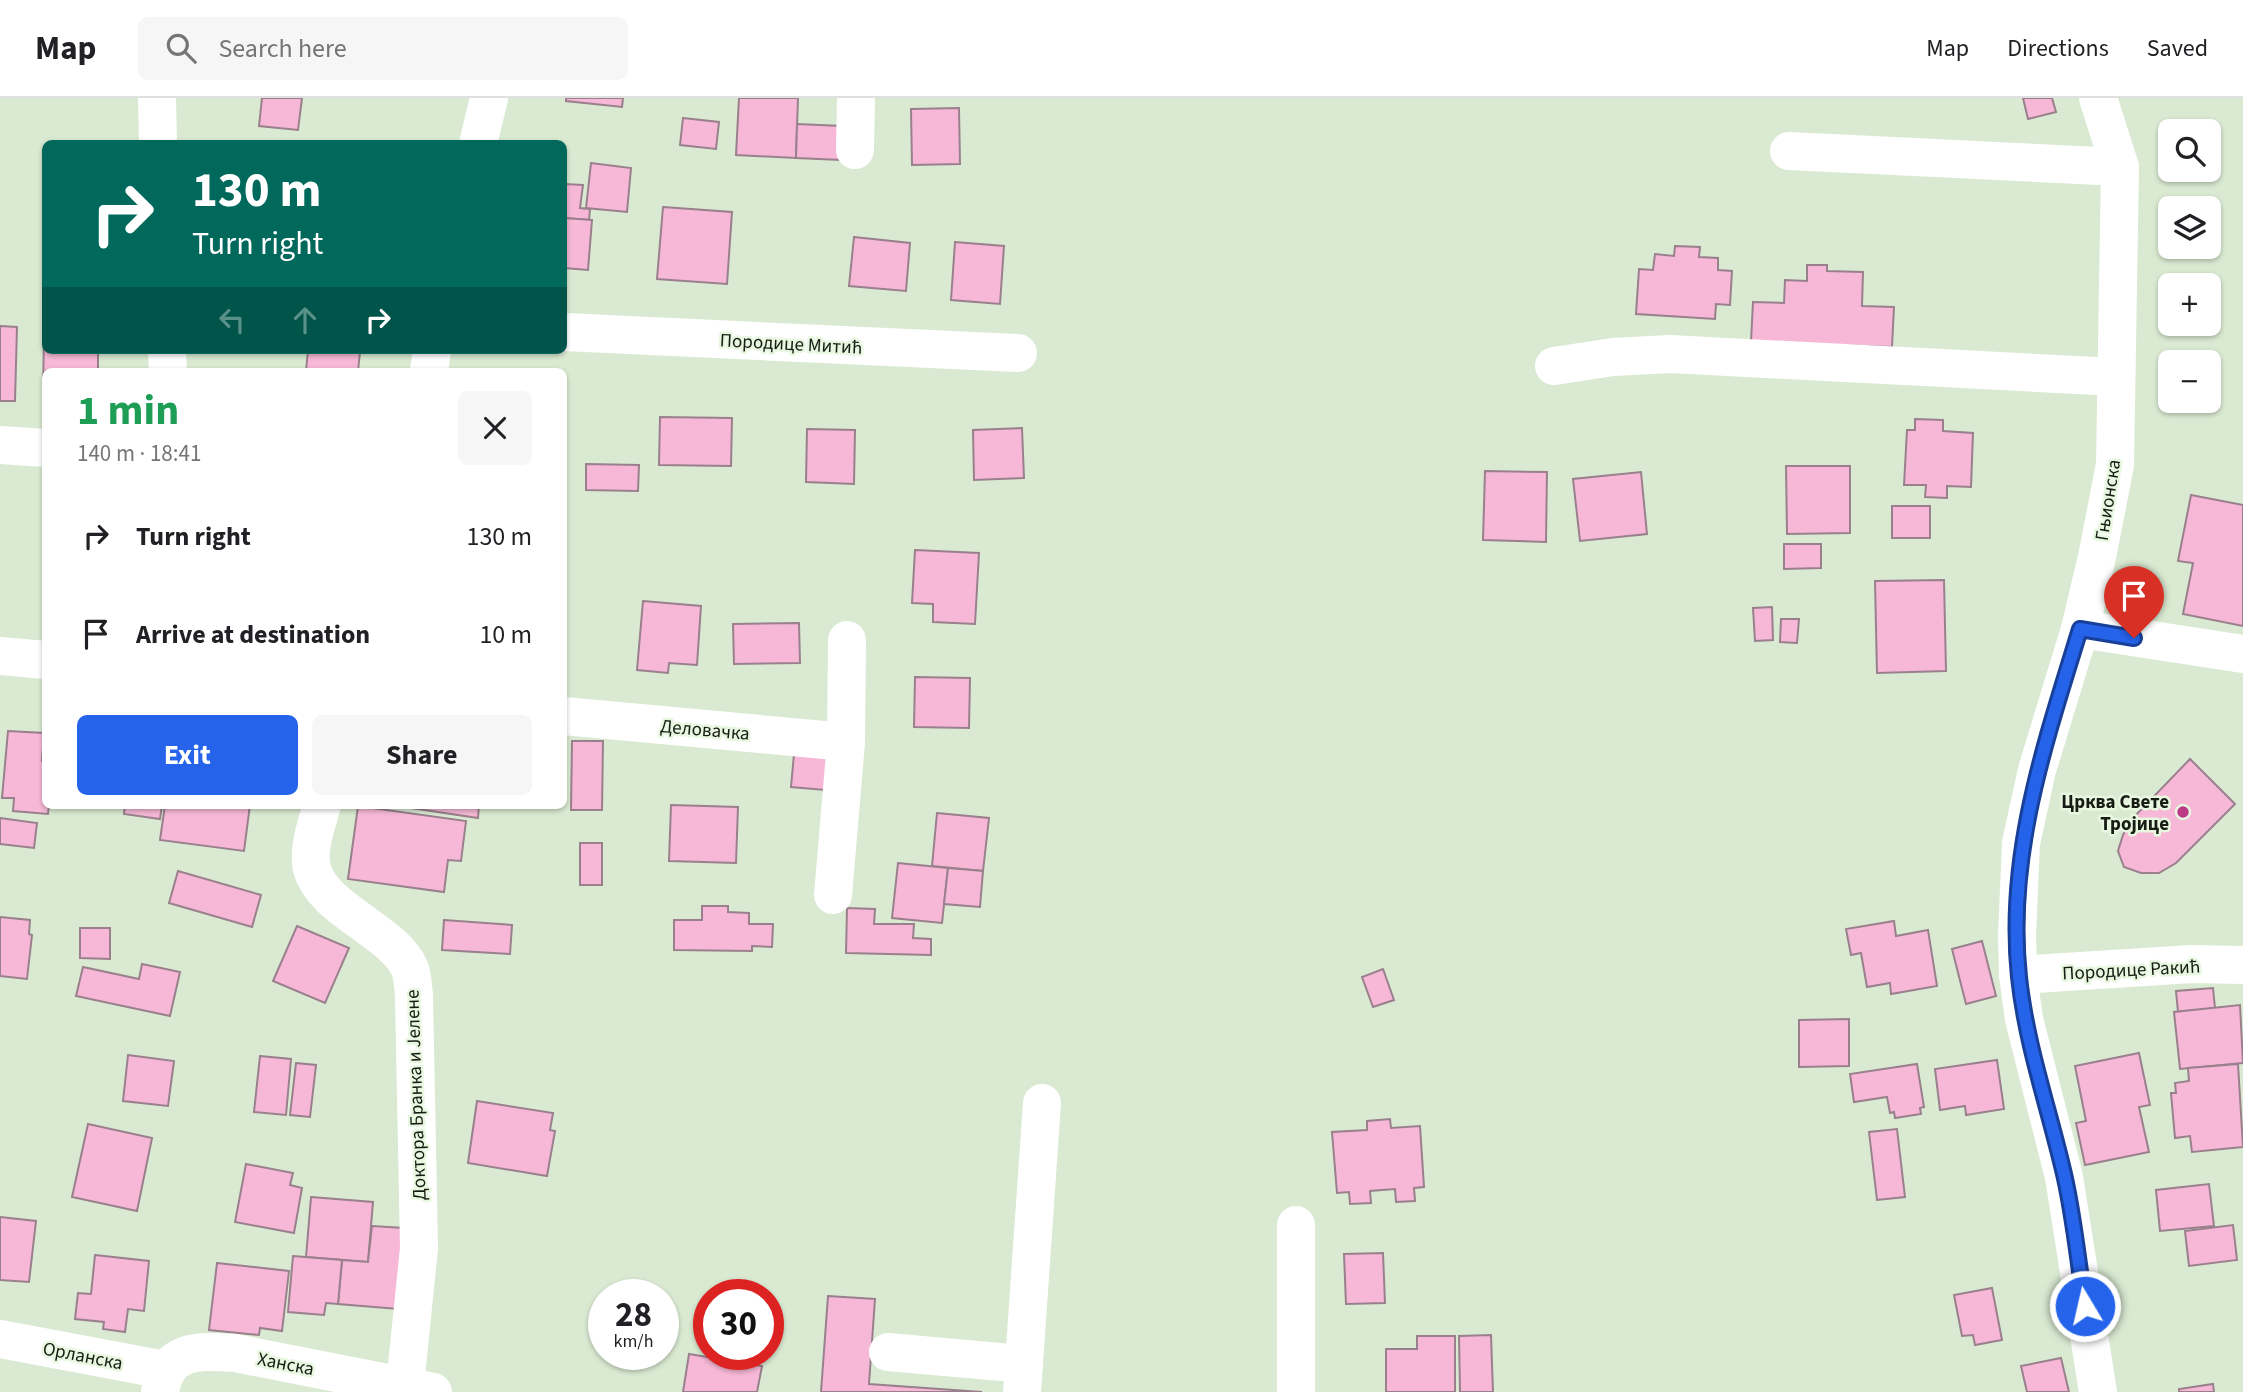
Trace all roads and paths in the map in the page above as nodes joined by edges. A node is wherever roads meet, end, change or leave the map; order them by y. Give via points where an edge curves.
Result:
1 (157, 98) edge
2 (489, 98) edge
3 (856, 98) edge
4 (2098, 98) edge
5 (158, 140) edge
6 (479, 140) edge
7 (855, 150) dead end
8 (1789, 151) dead end
9 (2120, 167) junction
10 (567, 332) edge
11 (1018, 353) dead end
12 (1554, 366) dead end
13 (2115, 377) junction
14 (0, 445) edge
15 (42, 448) edge
16 (2080, 629) junction
17 (847, 639) dead end
18 (2243, 654) edge
19 (0, 656) edge
20 (42, 660) edge
21 (567, 716) edge
22 (846, 742) junction
23 (321, 809) edge
24 (833, 895) dead end
25 (2243, 965) edge
26 (2018, 975) junction
27 (1041, 1103) dead end
28 (1296, 1225) dead end
29 (0, 1339) edge
30 (888, 1352) dead end
31 (1023, 1378) edge
32 (163, 1381) edge
33 (419, 1388) edge
34 (1296, 1392) edge
35 (2098, 1392) edge

1 - 5 street
2 - 6 street
3 - 7 street
4 - 9 street, Гњионска
8 - 9 street
9 - 13 street, Гњионска
10 - 11 street, Породице Митић
12 - 13 street via 1670,354
13 - 16 street, Гњионска via 2115,466
14 - 15 street
16 - 18 street
16 - 26 street, Гњионска via 2037,770 2021,843
17 - 22 street
19 - 20 street
21 - 22 street, Деловачка
22 - 24 street
23 - 33 street, Доктора Бранка и Јелене via 311,867 317,881 394,948 409,969 414,996
25 - 26 street, Породице Ракић
26 - 35 street, Гњионска via 2024,1019 2064,1177
27 - 31 street
28 - 34 street
29 - 32 street, Орланска
30 - 31 street
32 - 33 street, Ханска via 172,1362 203,1351

